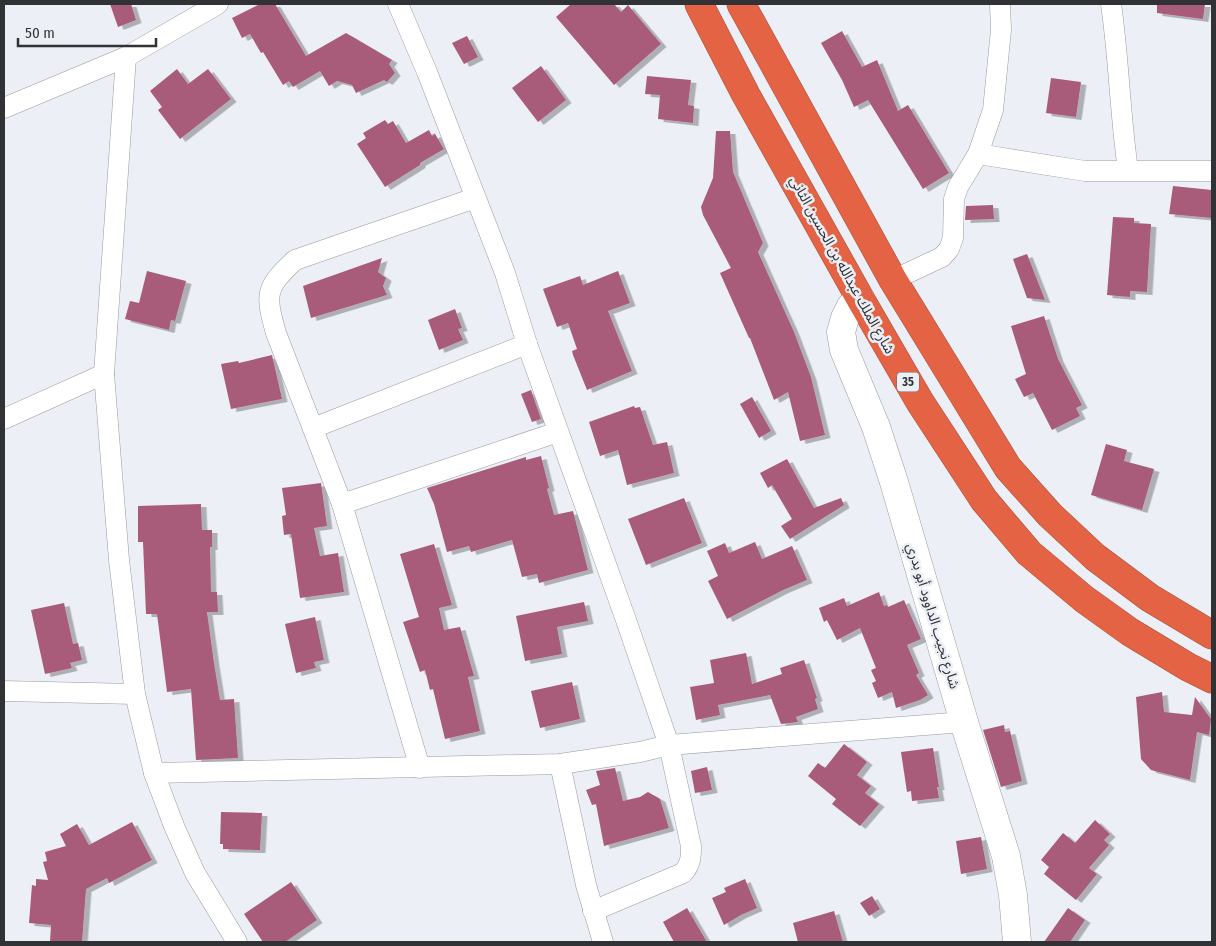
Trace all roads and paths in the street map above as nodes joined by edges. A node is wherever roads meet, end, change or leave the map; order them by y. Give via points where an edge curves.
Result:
1 (218, 4) edge
2 (398, 4) edge
3 (699, 4) edge
4 (740, 4) edge
5 (757, 4) edge
6 (1000, 4) edge
7 (1111, 4) edge
8 (758, 34) junction
9 (126, 57) junction
10 (4, 108) edge
11 (978, 154) junction
12 (1128, 170) junction
13 (1212, 171) edge
14 (475, 198) junction
15 (892, 280) junction
16 (861, 300) junction
17 (527, 344) junction
18 (104, 374) junction
19 (4, 419) edge
20 (313, 428) junction
21 (558, 432) junction
22 (342, 504) junction
23 (1212, 635) edge
24 (1212, 678) edge
25 (4, 692) edge
26 (134, 694) junction
27 (964, 722) junction
28 (669, 745) junction
29 (560, 764) junction
30 (420, 768) junction
31 (154, 774) junction
32 (593, 911) junction
33 (237, 942) edge
34 (603, 942) edge
35 (1017, 942) edge

1 - 9 street
2 - 14 street
3 - 16 highway, شارع الملك عبدالله بن الحسين الثاني / 35
4 - 8 highway
5 - 8 street
6 - 11 street via 1002,30 993,110
7 - 12 street
8 - 15 highway
9 - 10 street
9 - 18 street
11 - 12 street via 1085,171
11 - 15 street via 954,199 953,238 949,249 942,257
12 - 13 street
14 - 17 street via 505,273
14 - 20 street via 295,260 276,278 269,295 270,312
15 - 23 highway via 1008,468 1044,508 1095,557 1150,598
16 - 24 highway, شارع الملك عبدالله بن الحسين الثاني / 35 via 920,402 984,500 1029,553 1130,632
16 - 27 street, شارع نجيب الداوود أبو بدري via 851,306 845,318 841,332 844,350 876,427 894,482
17 - 20 street
17 - 21 street
18 - 19 street
18 - 26 street
20 - 22 street
21 - 22 street
21 - 28 street
22 - 30 street
25 - 26 street
26 - 31 street
27 - 28 street
27 - 35 street, شارع نجيب الداوود أبو بدري via 1006,856
28 - 29 street
28 - 32 street via 691,846 689,866 683,873
29 - 30 street
29 - 32 street
30 - 31 street
31 - 33 street via 195,873
32 - 34 street

